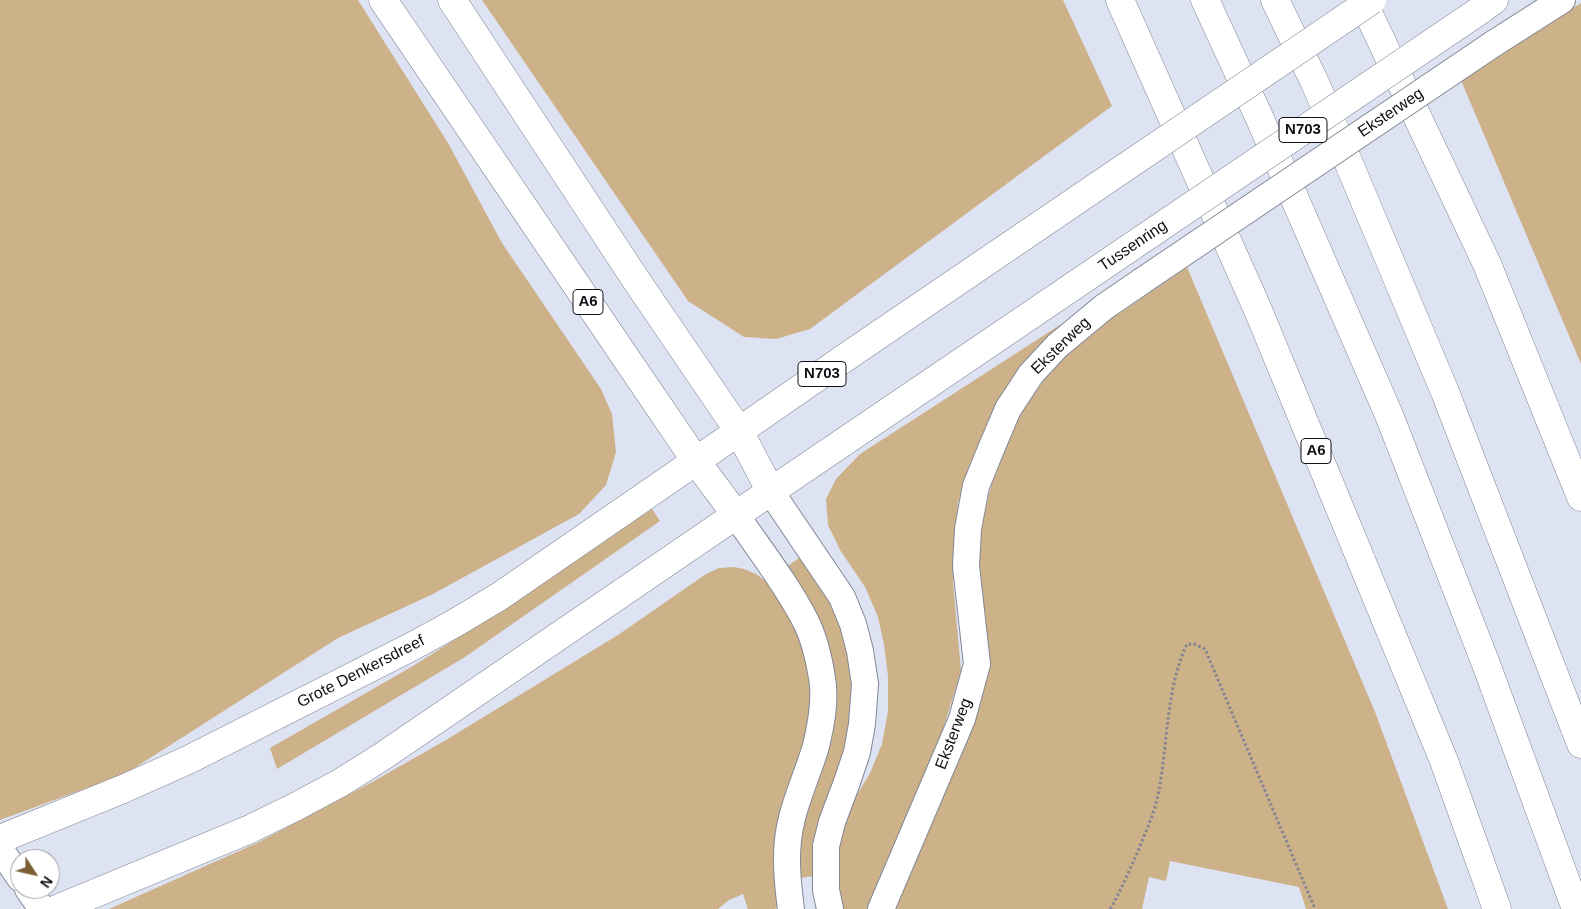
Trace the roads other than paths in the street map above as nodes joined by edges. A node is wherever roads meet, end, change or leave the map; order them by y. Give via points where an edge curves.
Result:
1 (383, 0) edge
2 (452, 0) edge
3 (1120, 0) edge
4 (1204, 0) edge
5 (1275, 0) edge
6 (1362, 0) edge
7 (1372, 0) edge
8 (1562, 0) edge
9 (1486, 6) edge
10 (740, 431) junction
11 (696, 461) junction
12 (772, 492) junction
13 (1581, 497) edge
14 (736, 515) junction
15 (1581, 744) edge
16 (0, 839) edge
17 (0, 848) edge
18 (10, 863) edge
19 (56, 909) edge
20 (791, 909) edge
21 (830, 909) edge
22 (881, 909) edge
23 (1497, 909) edge
24 (1576, 909) edge

1 - 11 main road, A6
2 - 10 main road
3 - 23 main road, A6 via 1258,310 1444,761
4 - 24 main road via 1260,119 1389,415 1486,664
5 - 15 main road via 1316,85 1445,392
6 - 13 main road via 1488,264
7 - 10 main road, N703, bridge
8 - 22 street, Eksterweg, bridge via 1104,307 1057,346 1031,374 1008,409 976,486 966,566 977,664 962,719
9 - 12 main road, Tussenring / N703, bridge
10 - 11 main road, N703
10 - 12 main road
11 - 14 main road
11 - 16 main road, Grote Denkersdreef via 500,596 446,628 188,760
12 - 14 main road, Tussenring / N703
12 - 21 street via 842,597 858,642 865,684 856,752 826,846 826,890
14 - 19 main road via 340,783 248,830
14 - 20 street via 806,621 823,680 822,714 816,746 792,819 787,845
17 - 18 street

